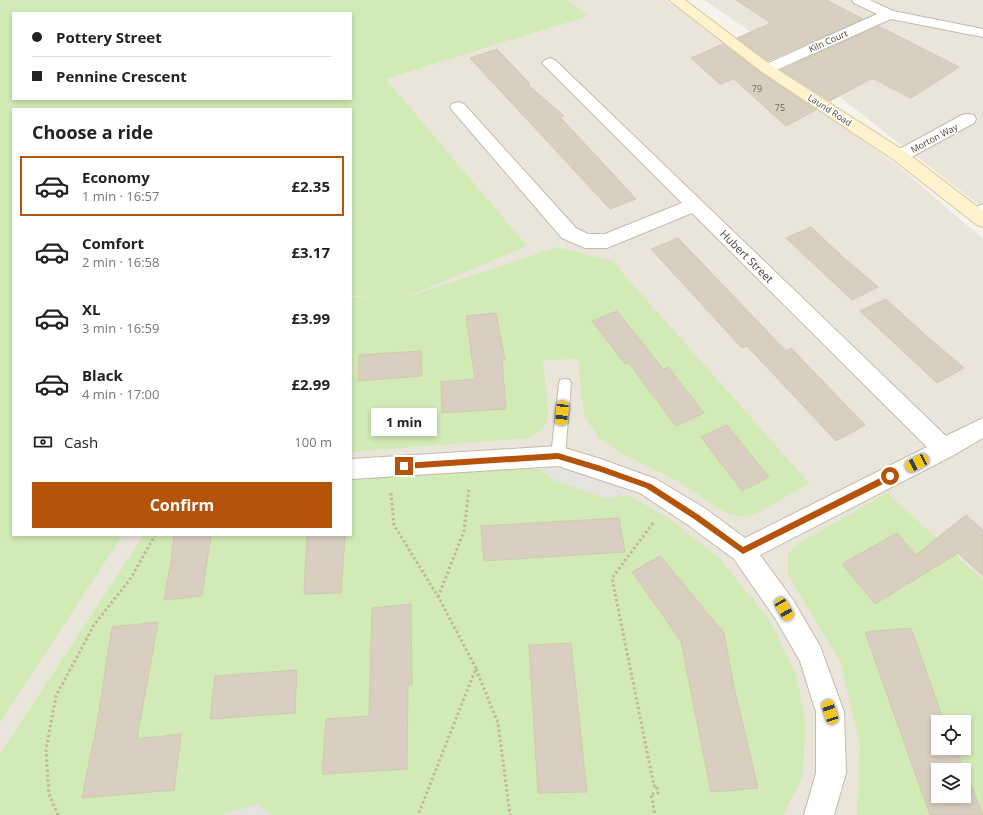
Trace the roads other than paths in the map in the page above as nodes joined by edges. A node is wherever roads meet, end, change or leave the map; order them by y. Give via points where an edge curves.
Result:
1 (676, 0) edge
2 (858, 0) edge
3 (889, 14) junction
4 (983, 33) edge
5 (550, 62) dead end
6 (767, 69) junction
7 (458, 107) dead end
8 (968, 119) dead end
9 (900, 156) junction
10 (695, 204) junction
11 (980, 214) edge
12 (564, 384) dead end
13 (983, 426) edge
14 (944, 450) junction
15 (558, 456) junction
16 (352, 469) edge
17 (743, 551) junction
18 (819, 815) edge

1 - 6 street, Laund Road
2 - 3 street
3 - 4 street
3 - 6 street, Kiln Court
5 - 10 street, Hubert Street
6 - 9 street, Laund Road
7 - 10 street via 569,233 585,241 607,241
8 - 9 street, Morton Way
9 - 11 street, Laund Road
10 - 14 street, Hubert Street
12 - 15 lane
13 - 14 street
14 - 17 street
15 - 16 street
15 - 17 street via 648,486 697,517
17 - 18 street via 784,609 812,655 830,712 831,773

